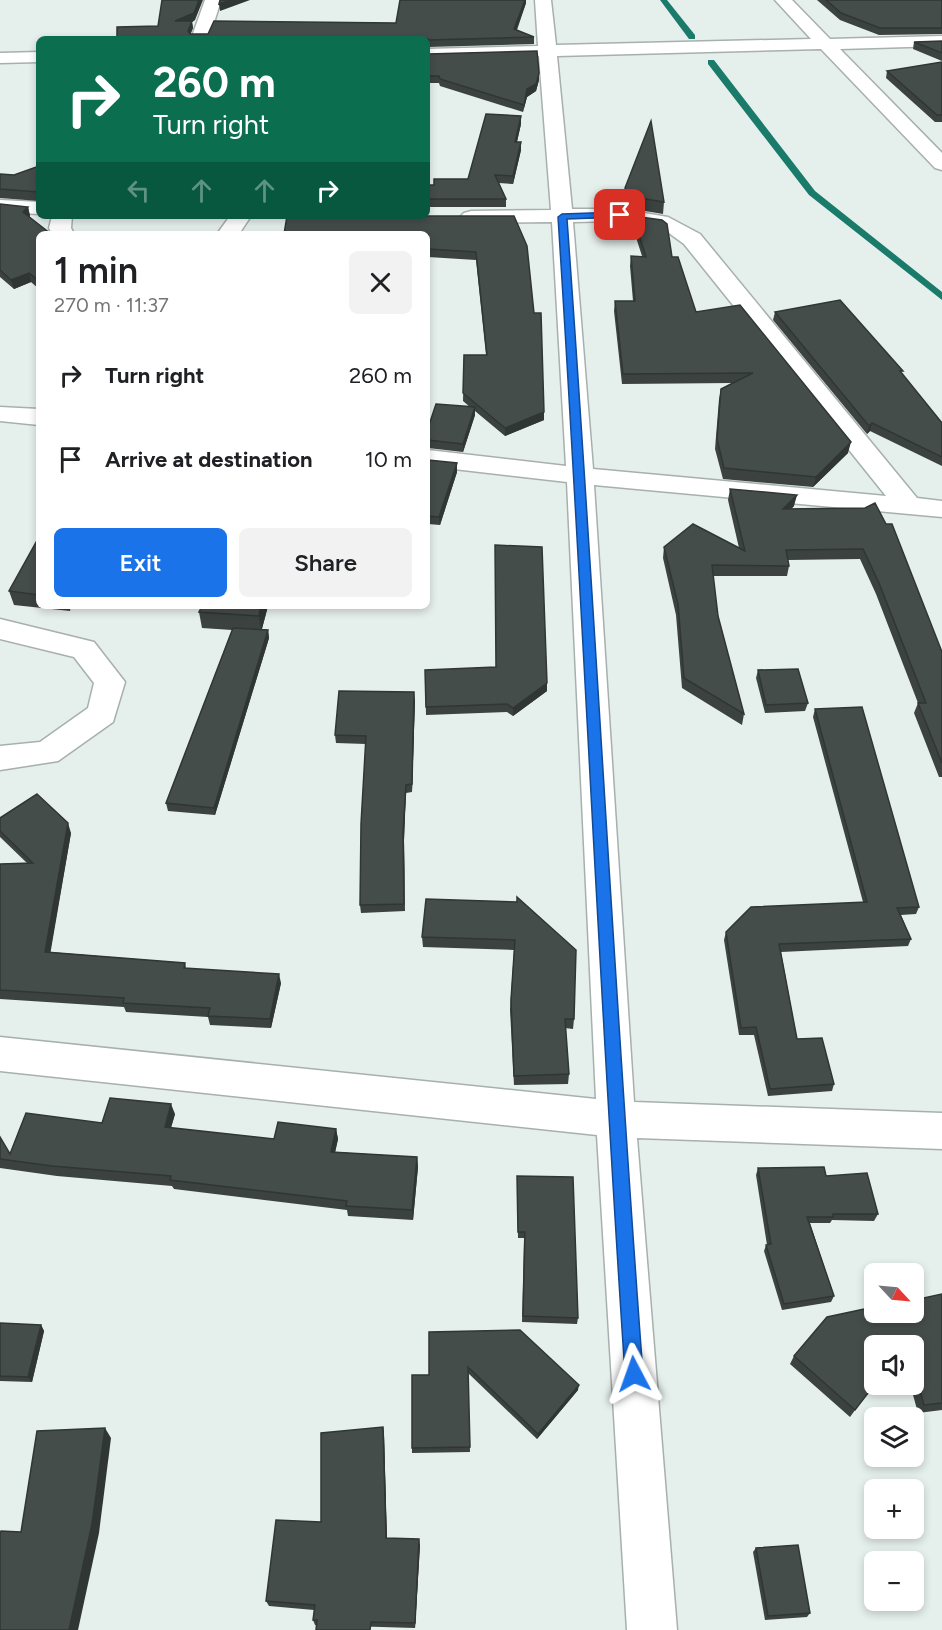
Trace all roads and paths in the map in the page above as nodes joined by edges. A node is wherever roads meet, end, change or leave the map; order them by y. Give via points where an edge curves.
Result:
1 (213, 0) edge
2 (543, 0) edge
3 (783, 0) edge
4 (201, 36) edge
5 (942, 41) edge
6 (824, 45) junction
7 (547, 52) junction
8 (430, 54) edge
9 (0, 57) edge
10 (36, 57) edge
11 (942, 164) edge
12 (0, 206) edge
13 (36, 208) edge
14 (444, 216) edge
15 (562, 217) junction
16 (0, 414) edge
17 (36, 417) edge
18 (430, 458) edge
19 (580, 476) junction
20 (907, 504) junction
21 (942, 509) edge
22 (0, 629) edge
23 (0, 758) edge
24 (0, 1054) edge
25 (616, 1119) junction
26 (942, 1131) edge
27 (652, 1630) edge

1 - 4 street
2 - 7 street
3 - 6 street
5 - 6 street
6 - 7 street
6 - 11 street
7 - 8 street
7 - 15 street
9 - 10 street
12 - 13 street
14 - 15 street
15 - 19 street
15 - 20 street via 620,215 668,223 692,239
16 - 17 street
18 - 19 street
19 - 20 street
19 - 25 street
20 - 21 street
22 - 23 street via 84,649 110,682 102,714 47,753
24 - 25 street
25 - 26 street
25 - 27 street

